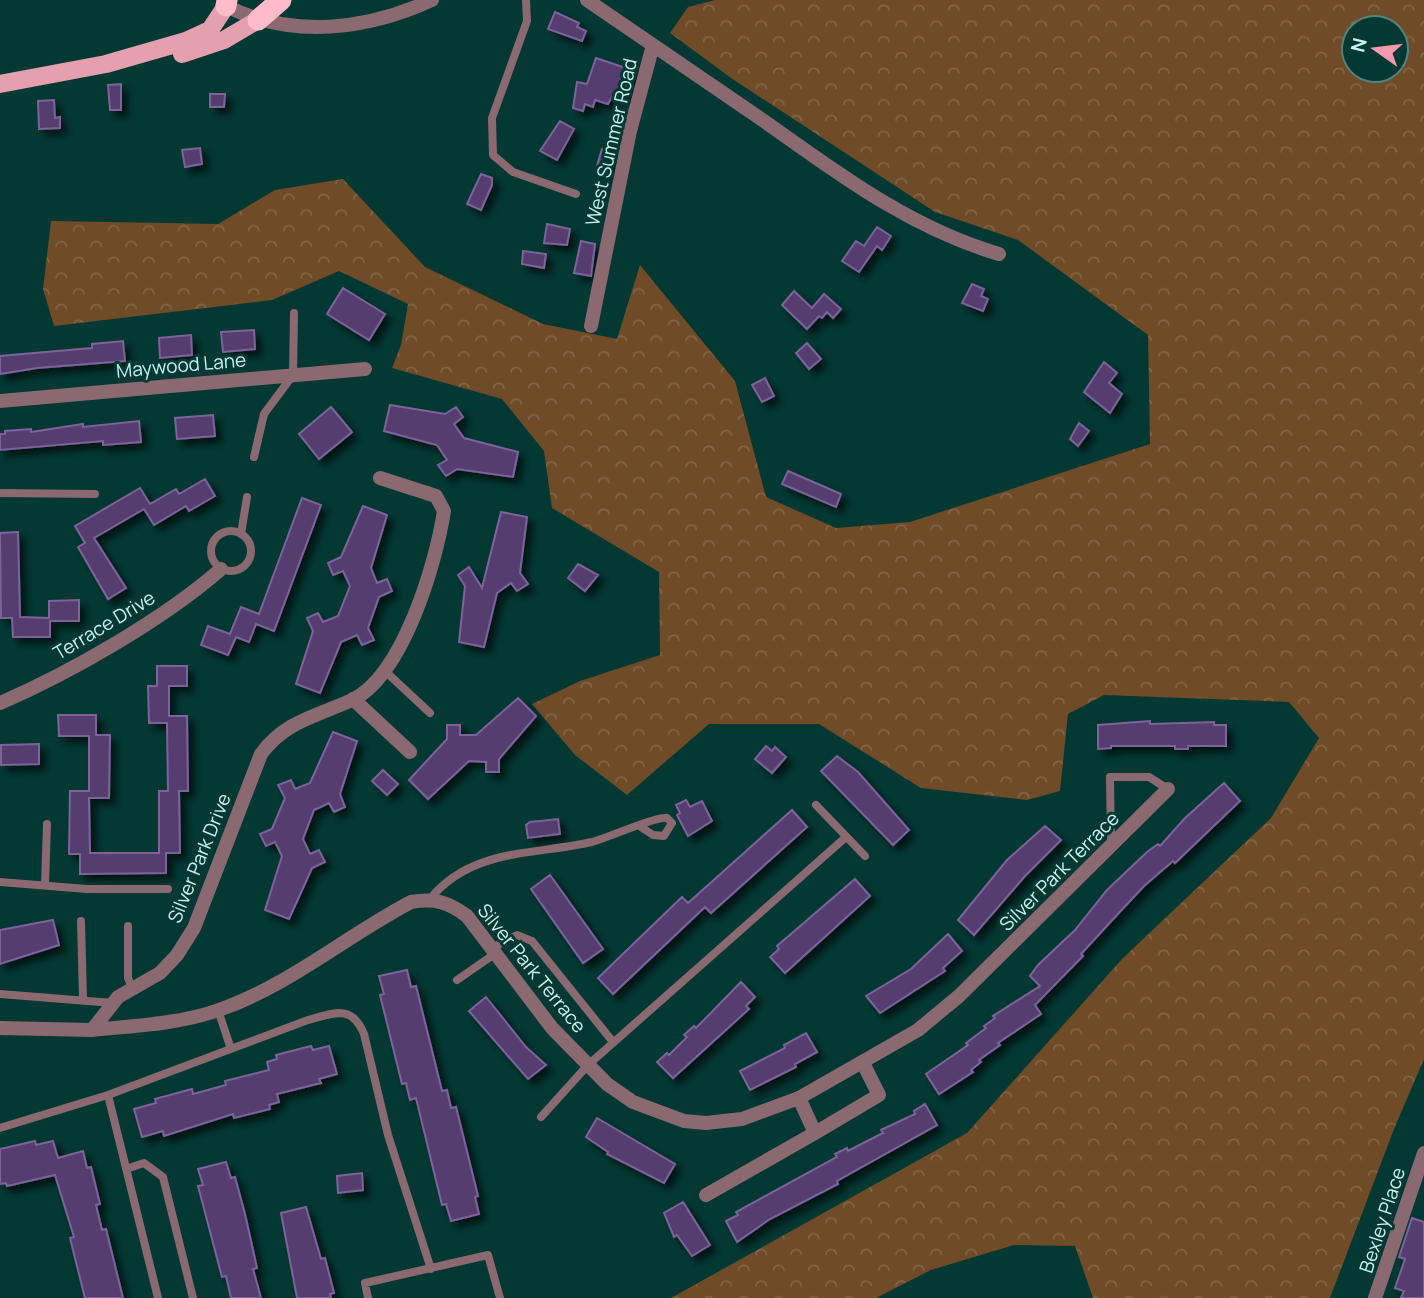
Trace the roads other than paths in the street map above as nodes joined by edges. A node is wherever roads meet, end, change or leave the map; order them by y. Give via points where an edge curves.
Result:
1 (281, 0) edge
2 (432, 0) edge
3 (526, 0) edge
4 (587, 0) edge
5 (226, 3) edge
6 (258, 20) junction
7 (653, 45) junction
8 (106, 64) junction
9 (0, 84) edge
10 (576, 194) dead end
11 (999, 254) dead end
12 (294, 313) dead end
13 (590, 326) dead end
14 (365, 369) dead end
15 (293, 375) junction
16 (0, 401) edge
17 (254, 457) dead end
18 (380, 478) dead end
19 (0, 493) edge
20 (95, 494) dead end
21 (247, 497) dead end
22 (242, 534) junction
23 (220, 569) junction
24 (384, 671) junction
25 (353, 699) junction
26 (0, 703) edge
27 (430, 713) dead end
28 (410, 752) dead end
29 (1168, 789) joint
30 (816, 806) dead end
31 (47, 824) dead end
32 (641, 827) dead end
33 (846, 837) junction
34 (1111, 844) junction
35 (865, 856) dead end
36 (0, 882) edge
37 (45, 886) junction
38 (168, 889) dead end
39 (430, 899) junction
40 (81, 921) dead end
41 (128, 926) dead end
42 (494, 950) junction
43 (457, 980) dead end
44 (132, 988) junction
45 (0, 994) edge
46 (83, 999) junction
47 (113, 1003) junction
48 (218, 1010) junction
49 (0, 1028) edge
50 (92, 1030) junction
51 (613, 1042) junction
52 (231, 1049) junction
53 (863, 1063) junction
54 (588, 1065) junction
55 (108, 1095) junction
56 (799, 1098) junction
57 (541, 1117) dead end
58 (0, 1128) edge
59 (815, 1133) junction
60 (1424, 1153) edge
61 (129, 1168) junction
62 (706, 1195) dead end
63 (431, 1269) junction
64 (158, 1298) edge
65 (193, 1298) edge
66 (368, 1298) edge
67 (500, 1298) edge
68 (1375, 1298) edge

1 - 6 highway
2 - 6 street via 394,16 344,26
3 - 10 lane via 527,21 492,118 493,155 513,172
4 - 7 street, West Summer Road
5 - 6 street
5 - 8 main road via 215,26 203,34
6 - 8 main road via 197,50
7 - 11 street via 890,207 944,236
7 - 13 street, West Summer Road via 630,131
8 - 9 main road
12 - 15 lane
14 - 15 street, Maywood Lane
15 - 16 street, Maywood Lane
15 - 17 lane via 264,414
18 - 24 street, Silver Park Drive via 436,496 444,511 417,604
19 - 20 lane
21 - 22 lane
22 - 23 lane via 229,531 215,539 211,555
22 - 23 lane via 250,543 250,560 237,571
23 - 26 street, Terrace Drive via 148,621 41,685
24 - 25 street, Silver Park Drive
24 - 27 lane
25 - 28 street
25 - 44 street, Silver Park Drive via 305,718 271,740 261,754 194,928 160,973
29 - 34 street, Silver Park Terrace
29 - 34 lane via 1149,777 1110,777
30 - 33 lane
31 - 37 lane
32 - 39 lane via 591,842 496,857 468,867 443,883
33 - 35 lane
33 - 51 lane
34 - 53 street, Silver Park Terrace via 959,996 918,1030
36 - 37 lane
37 - 38 lane
39 - 42 street, Silver Park Terrace via 467,916
39 - 48 street via 402,906 311,965
40 - 46 lane
41 - 44 lane
42 - 43 lane
42 - 51 lane via 517,935 532,941
42 - 54 street, Silver Park Terrace via 552,1028
44 - 47 street, Silver Park Drive
45 - 46 lane
46 - 47 lane
47 - 50 street, Silver Park Drive
48 - 50 street via 143,1026
48 - 52 lane
49 - 50 street
51 - 54 lane
52 - 55 lane
52 - 63 lane via 334,1013 359,1019 388,1135
53 - 56 street, Silver Park Terrace
53 - 59 street via 879,1095
54 - 56 street, Silver Park Terrace via 633,1102 684,1121 742,1119
54 - 57 lane
55 - 58 lane
55 - 61 lane
56 - 59 street
59 - 62 street
60 - 68 street, Bexley Place
61 - 64 lane
61 - 65 lane via 144,1163 163,1177
63 - 66 lane via 365,1283
63 - 67 lane via 488,1255

